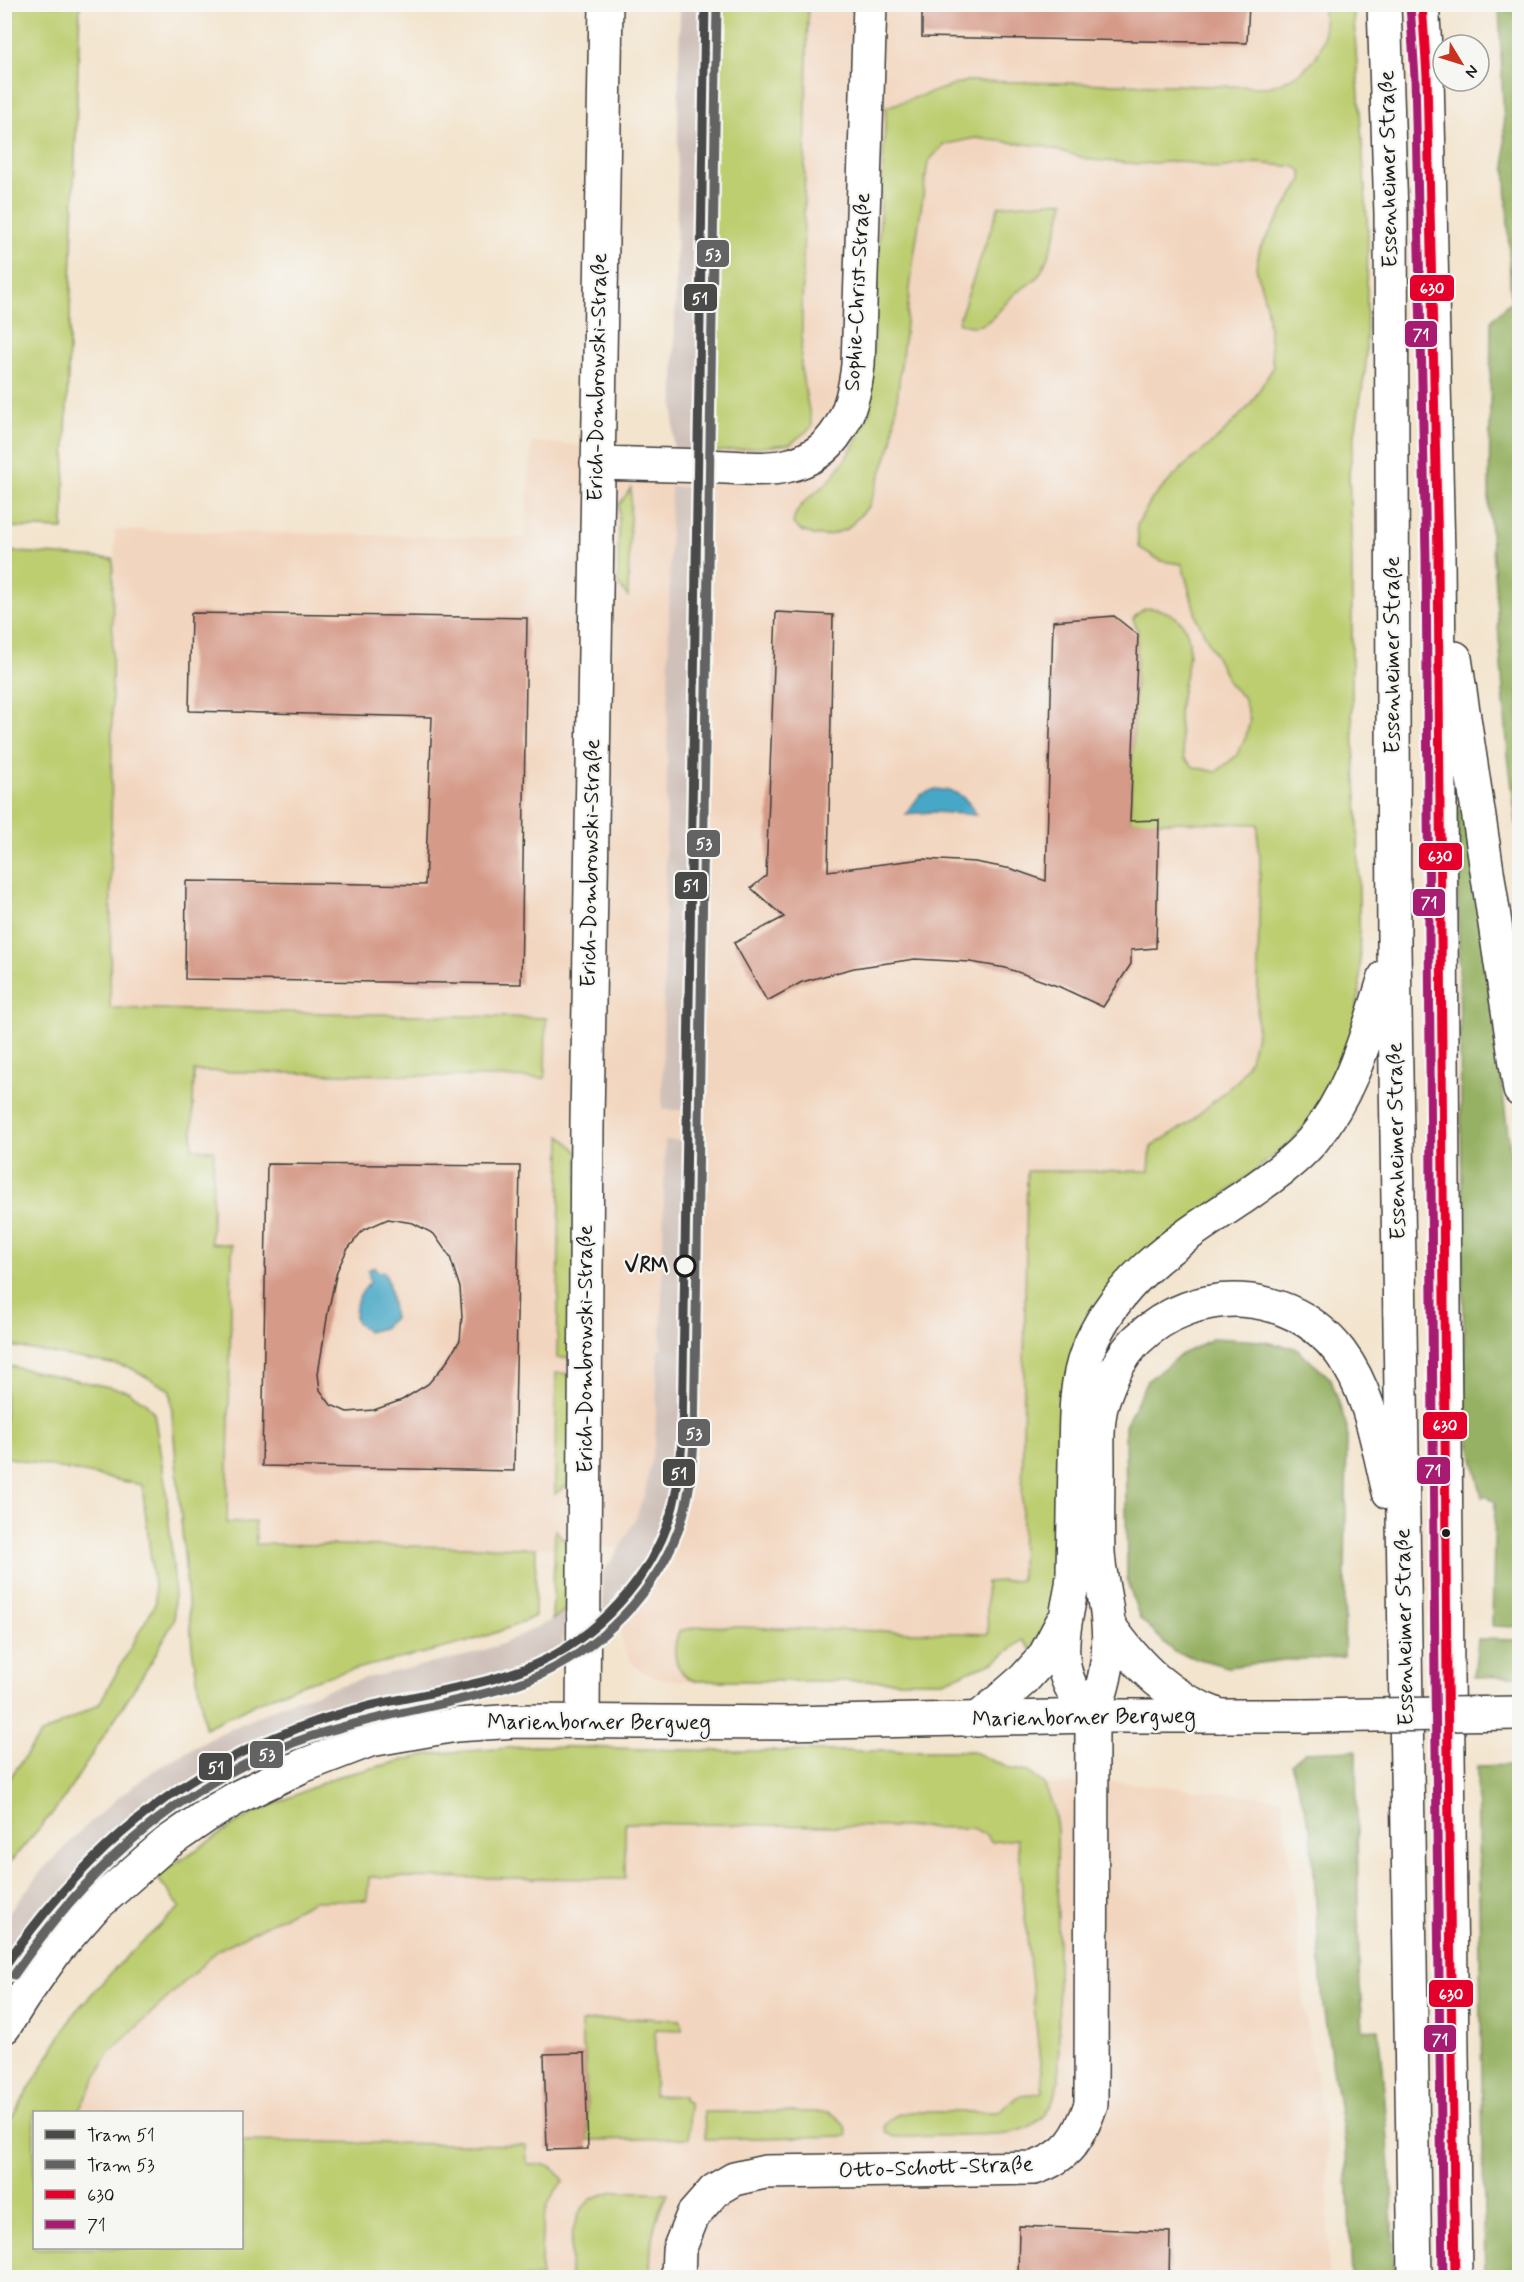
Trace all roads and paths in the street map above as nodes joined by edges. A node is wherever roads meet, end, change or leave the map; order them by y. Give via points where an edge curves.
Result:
1 (606, 4) edge
2 (870, 4) edge
3 (1384, 4) edge
4 (1422, 4) edge
5 (597, 463) junction
6 (1438, 556) junction
7 (1394, 946) junction
8 (1520, 1090) edge
9 (1403, 1547) junction
10 (1066, 1617) junction
11 (1108, 1624) junction
12 (1520, 1713) edge
13 (1092, 1716) junction
14 (1220, 1716) junction
15 (977, 1720) junction
16 (583, 1721) junction
17 (4, 2027) edge
18 (678, 2277) edge
19 (1414, 2277) edge
20 (1455, 2277) edge

1 - 5 main road, Erich-Dombrowski-Straße
2 - 5 main road, Sophie-Christ-Straße via 858,365 855,392 844,422 814,455 785,466
3 - 7 main road, Essenheimer Straße via 1391,214
4 - 6 main road, Essenheimer Straße
5 - 16 main road, Erich-Dombrowski-Straße
6 - 8 main road
6 - 20 main road, Essenheimer Straße
7 - 9 main road, Essenheimer Straße
7 - 10 main road via 1346,1091 1311,1141 1267,1181 1156,1259 1127,1286 1098,1328 1076,1394 1073,1579
9 - 11 main road via 1370,1413 1359,1382 1341,1353 1319,1328 1284,1309 1224,1299 1194,1305 1164,1319 1136,1340 1116,1366 1103,1397 1098,1433 1098,1553
9 - 19 main road, Essenheimer Straße
10 - 13 main road via 1062,1659 1067,1681
10 - 15 main road via 1044,1657
11 - 13 main road via 1106,1679
11 - 14 main road via 1124,1647 1162,1685 1194,1707
12 - 14 main road, Marienborner Bergweg, bridge
13 - 14 main road, Marienborner Bergweg
13 - 15 main road, Marienborner Bergweg
13 - 18 main road, Otto-Schott-Straße via 1091,2104 1083,2129 1065,2152 1034,2168 765,2172 734,2179 715,2190 693,2215 679,2250
15 - 16 main road, Marienborner Bergweg
16 - 17 main road, Marienborner Bergweg via 456,1725 392,1735 302,1766 240,1796 167,1843 94,1907 57,1949

